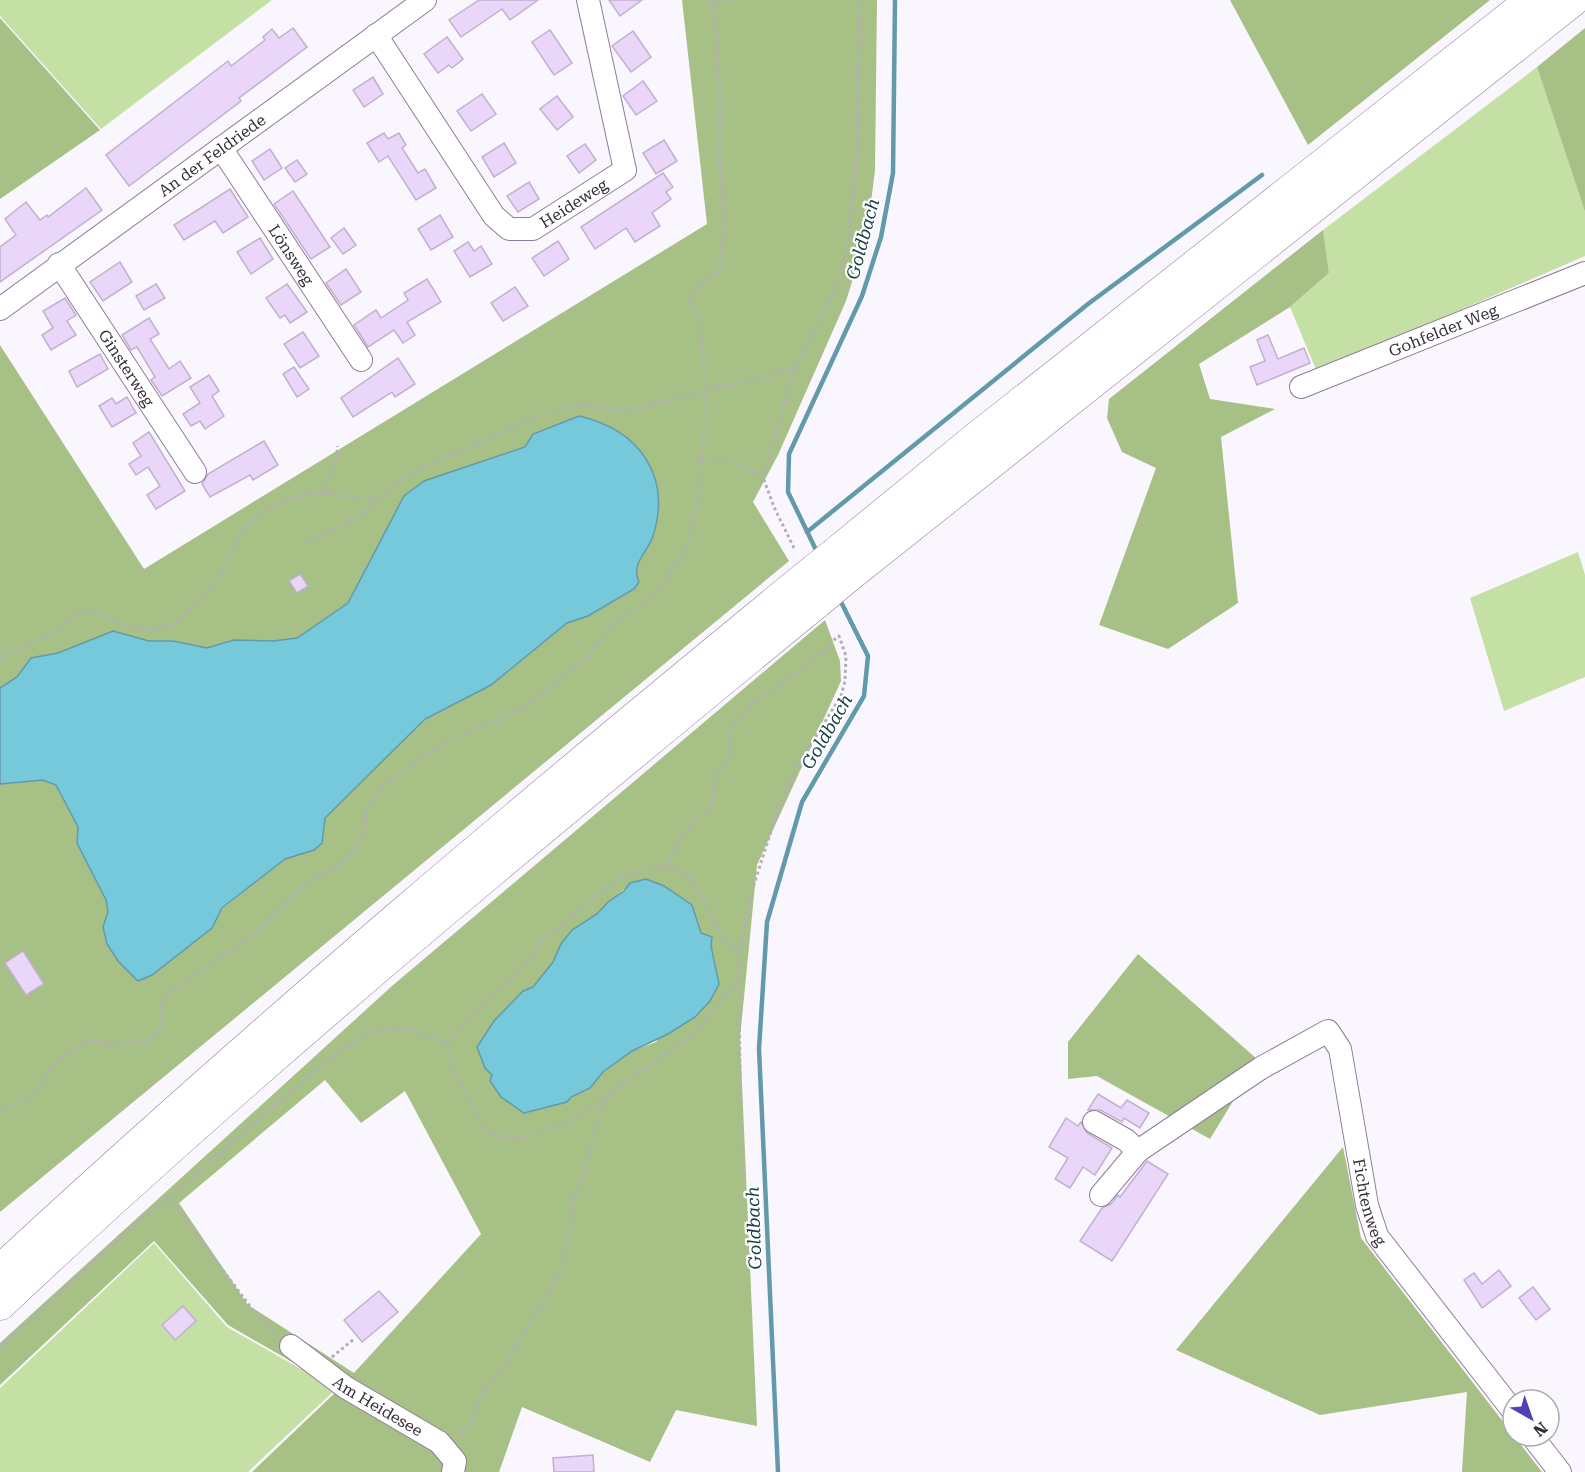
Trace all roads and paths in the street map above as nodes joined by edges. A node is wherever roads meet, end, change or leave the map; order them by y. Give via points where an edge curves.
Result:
1 (425, 0) edge
2 (588, 0) edge
3 (734, 0) edge
4 (858, 0) edge
5 (1532, 0) edge
6 (1573, 0) edge
7 (712, 2) edge
8 (376, 35) junction
9 (221, 148) junction
10 (59, 264) junction
11 (1585, 273) edge
12 (0, 309) edge
13 (361, 360) dead end
14 (795, 368) junction
15 (1301, 387) dead end
16 (706, 391) junction
17 (337, 446) dead end
18 (701, 459) junction
19 (195, 472) dead end
20 (763, 477) junction
21 (325, 493) junction
22 (379, 501) junction
23 (306, 542) dead end
24 (794, 548) dead end
25 (841, 565) junction
26 (811, 590) junction
27 (0, 657) edge
28 (667, 867) junction
29 (740, 952) junction
30 (739, 979) junction
31 (450, 1044) junction
32 (614, 1092) junction
33 (0, 1111) edge
34 (1094, 1122) dead end
35 (1138, 1152) junction
36 (741, 1170) dead end
37 (1101, 1195) dead end
38 (169, 1198) junction
39 (0, 1271) edge
40 (0, 1304) edge
41 (354, 1339) dead end
42 (291, 1346) joint
43 (0, 1348) edge
44 (319, 1367) junction
45 (1501, 1396) edge
46 (1541, 1448) edge
47 (454, 1467) edge
48 (1560, 1472) edge

1 - 8 street, An der Feldriede
2 - 8 street, Heideweg via 625,170 533,229 509,229 494,216
3 - 7 path
4 - 14 path via 858,152 847,244 839,280
5 - 25 highway via 978,437
6 - 25 highway
7 - 16 path via 725,223 719,271 698,285 689,300 700,323
8 - 9 street, An der Feldriede
9 - 10 street, An der Feldriede
9 - 13 street, Lönsweg
10 - 12 street, An der Feldriede
10 - 19 street, Ginsterweg
11 - 15 street, Gohfelder Weg
14 - 16 path
14 - 20 path
16 - 18 path
16 - 22 path via 622,412 572,405 544,414 419,469
17 - 21 path via 338,456 328,475
18 - 20 path via 734,461
18 - 33 path via 696,513 685,552 655,595 614,623 590,655 528,704 444,742 382,786 366,810 360,843 344,860 301,887 250,937 164,996 160,1029 152,1038 111,1045 85,1043 63,1057 26,1101
20 - 24 path
21 - 22 path
21 - 27 path via 289,498 258,516 242,531 218,579 176,623 149,630 122,625 94,612 78,613 53,633
22 - 23 path via 360,517
25 - 26 highway, bridge
26 - 39 highway via 620,730 353,956 106,1172
26 - 40 highway via 281,1049
28 - 29 path via 696,884 722,939
28 - 29 path via 670,854 697,817 711,807 715,776 732,752 728,732 753,703 811,663 813,657 825,653 839,636 846,656 841,696 797,767 778,809 751,894
28 - 31 path via 624,877 568,918 481,1006
29 - 30 path
30 - 32 path via 695,1033
30 - 36 path
31 - 32 path via 450,1065 460,1088 493,1135 520,1138 550,1129 571,1121
31 - 38 path via 407,1029 369,1031 320,1066
32 - 47 path via 602,1108 574,1199 562,1269 505,1365 479,1397 474,1418 460,1434
34 - 35 street via 1126,1140
35 - 37 street
35 - 45 street, Fichtenweg via 1261,1068 1328,1031 1340,1049 1367,1205 1377,1236
38 - 42 path via 255,1312
38 - 43 path via 133,1225
41 - 44 path
42 - 44 street, Am Heidesee
44 - 47 street, Am Heidesee via 345,1387 439,1442
46 - 48 street

